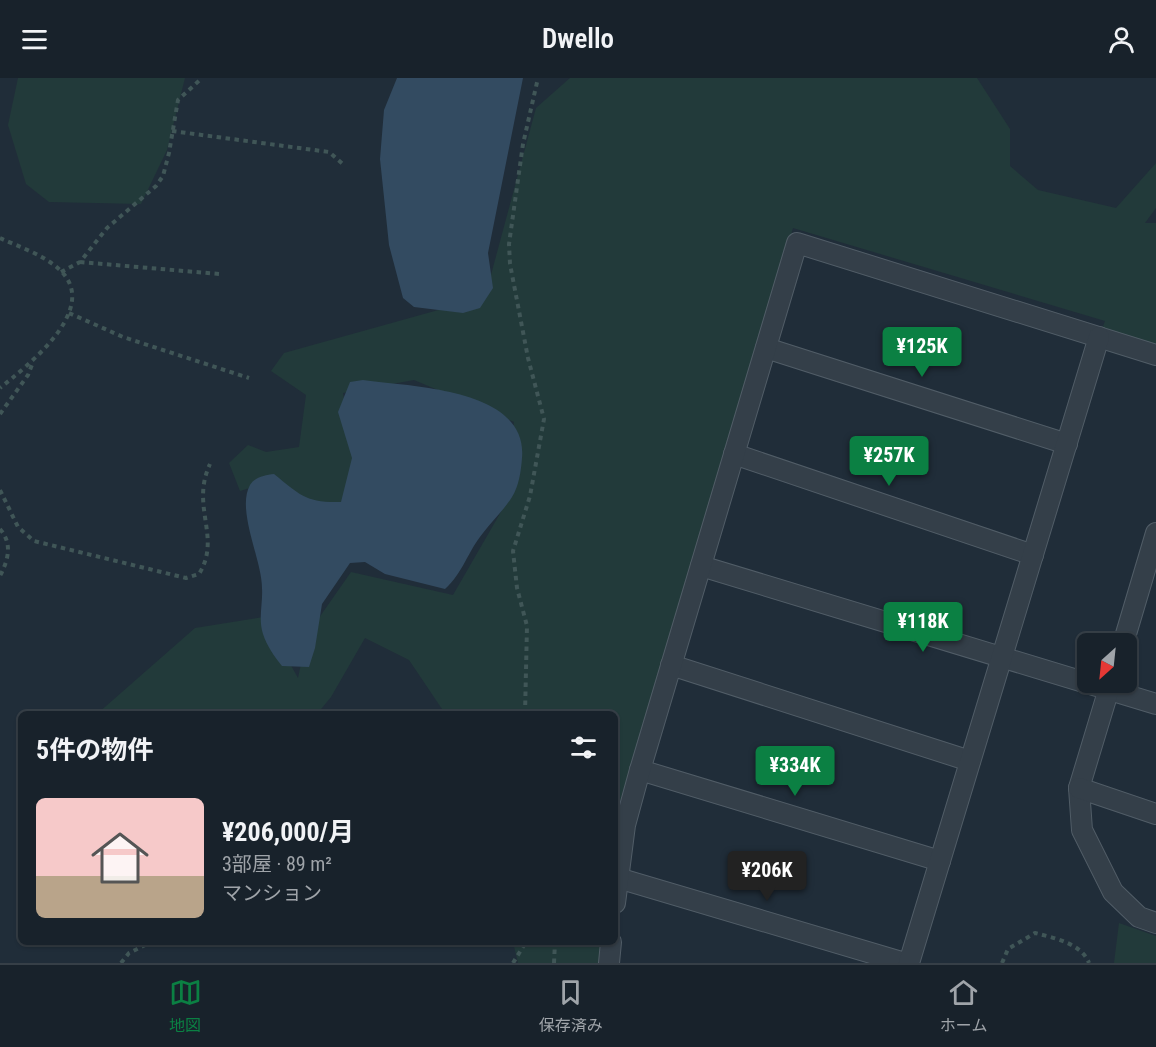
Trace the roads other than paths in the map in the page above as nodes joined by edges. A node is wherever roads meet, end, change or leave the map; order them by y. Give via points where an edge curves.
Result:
1 (1099, 337) junction
2 (766, 348) junction
3 (1156, 354) edge
4 (1067, 444) junction
5 (734, 454) junction
6 (1156, 533) edge
7 (1033, 555) junction
8 (701, 566) junction
9 (1149, 584) edge
10 (1128, 633) edge
11 (1002, 657) junction
12 (671, 665) junction
13 (1077, 677) edge
14 (1108, 693) edge
15 (1128, 693) edge
16 (1156, 704) edge
17 (970, 762) junction
18 (640, 770) junction
19 (1079, 788) junction
20 (1156, 814) edge
21 (940, 861) junction
22 (618, 878) joint
23 (1156, 923) edge
24 (611, 945) edge
25 (609, 963) edge
26 (907, 963) edge

1 - 2 street via 797,243
1 - 3 street
1 - 4 street
2 - 4 street
2 - 5 street
4 - 7 street
5 - 7 street
5 - 8 street
6 - 9 street
7 - 11 street
8 - 11 street
8 - 12 street
9 - 10 street
11 - 13 street
11 - 17 street
12 - 17 street
12 - 18 street
14 - 19 street
15 - 16 street
17 - 21 street
18 - 21 street
18 - 22 street via 625,825
19 - 20 street
19 - 23 street via 1082,830 1113,892 1139,917
21 - 26 street
22 - 26 street
24 - 25 street

